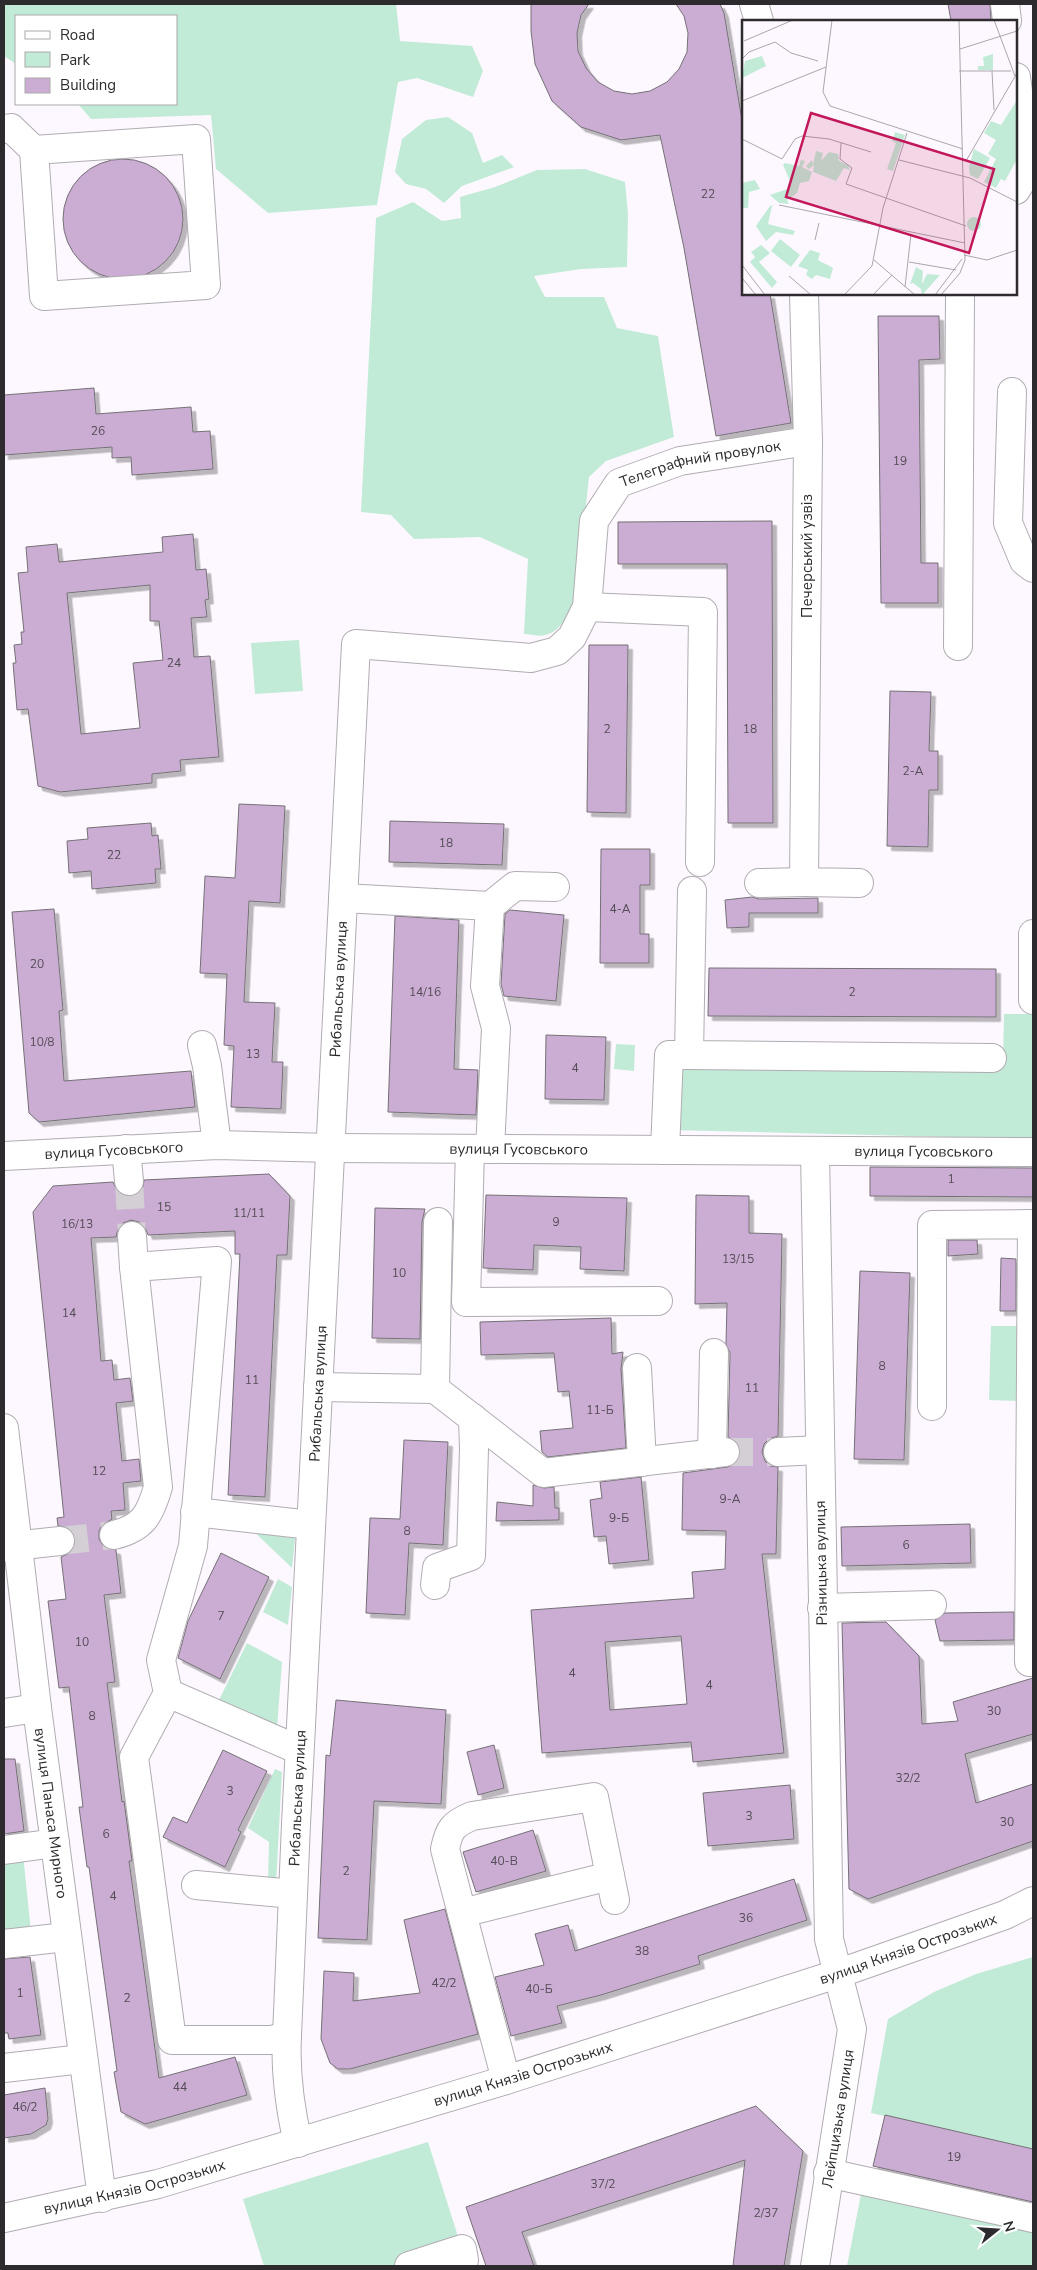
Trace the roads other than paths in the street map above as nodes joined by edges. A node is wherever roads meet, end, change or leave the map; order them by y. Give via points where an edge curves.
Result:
1 (754, 4) edge
2 (1005, 4) edge
3 (759, 20) edge
4 (1007, 20) edge
5 (1017, 84) edge
6 (4, 128) edge
7 (34, 150) junction
8 (1017, 188) edge
9 (804, 295) edge
10 (960, 295) edge
11 (1012, 392) dead end
12 (808, 441) junction
13 (1033, 568) edge
14 (587, 608) junction
15 (356, 644) joint
16 (958, 646) dead end
17 (700, 862) dead end
18 (804, 882) junction
19 (759, 883) dead end
20 (859, 883) dead end
21 (555, 887) dead end
22 (692, 891) dead end
23 (344, 898) junction
24 (490, 906) junction
25 (1033, 934) edge
26 (1033, 1000) edge
27 (202, 1045) dead end
28 (689, 1055) junction
29 (992, 1058) dead end
30 (217, 1145) junction
31 (331, 1148) junction
32 (126, 1149) junction
33 (480, 1149) junction
34 (665, 1150) junction
35 (815, 1151) junction
36 (1033, 1152) edge
37 (4, 1156) edge
38 (129, 1181) tunnel mouth
39 (438, 1222) dead end
40 (132, 1236) tunnel mouth
41 (134, 1267) junction
42 (658, 1301) dead end
43 (714, 1353) dead end
44 (637, 1368) dead end
45 (318, 1387) junction
46 (435, 1389) junction
47 (932, 1406) dead end
48 (473, 1418) junction
49 (4, 1428) edge
50 (820, 1450) junction
51 (778, 1452) tunnel mouth
52 (642, 1462) junction
53 (195, 1512) junction
54 (311, 1525) junction
55 (114, 1535) tunnel mouth
56 (60, 1541) tunnel mouth
57 (10, 1547) edge
58 (435, 1585) dead end
59 (932, 1605) dead end
60 (822, 1608) junction
61 (1033, 1662) edge
62 (168, 1693) junction
63 (37, 1708) junction
64 (4, 1713) edge
65 (299, 1750) junction
66 (54, 1843) junction
67 (4, 1850) edge
68 (196, 1885) dead end
69 (293, 1894) junction
70 (1033, 1901) edge
71 (462, 1913) junction
72 (1004, 1915) junction
73 (1033, 1915) edge
74 (66, 1937) junction
75 (4, 1944) edge
76 (837, 1974) junction
77 (287, 2036) junction
78 (82, 2059) junction
79 (4, 2068) edge
80 (506, 2080) junction
81 (298, 2143) junction
82 (828, 2173) junction
83 (102, 2198) junction
84 (4, 2218) edge
85 (1033, 2218) edge
86 (464, 2260) dead end
87 (409, 2266) edge
88 (815, 2266) edge

1 - 3 street
2 - 4 street
5 - 8 street via 1029,169
6 - 7 street via 11,128
7 - 7 street via 196,139 206,285 44,296
9 - 12 street, Печерський узвіз
10 - 16 street
11 - 13 street via 1008,523 1024,561
12 - 14 street, Телеграфний провулок via 680,461 619,483 594,521
12 - 18 street, Печерський узвіз
14 - 15 street, Телеграфний провулок via 572,637 556,651 531,658
14 - 17 street via 703,612
15 - 23 street, Рибальська вулиця
18 - 19 street
18 - 20 street
21 - 24 street via 515,886
22 - 28 street
23 - 24 street
23 - 31 street, Рибальська вулиця
24 - 33 street via 485,986 496,1028
25 - 26 street
27 - 30 street
28 - 29 street
28 - 34 street via 669,1055
30 - 31 street, вулиця Гусовського
30 - 32 street, вулиця Гусовського
31 - 33 street, вулиця Гусовського
31 - 45 street, Рибальська вулиця
32 - 37 street, вулиця Гусовського
32 - 38 street
33 - 34 street, вулиця Гусовського
33 - 42 street via 466,1302
34 - 35 street, вулиця Гусовського
35 - 36 street, вулиця Гусовського
35 - 50 street, Різницька вулиця
39 - 46 street
40 - 41 street
41 - 53 street via 217,1261
41 - 55 street via 158,1487 152,1508 140,1524 128,1532
43 - 52 street via 718,1453
44 - 52 street
45 - 46 street
45 - 54 street, Рибальська вулиця
46 - 48 street
47 - 61 street via 932,1225 1032,1224 1029,1662
48 - 52 street via 543,1473
48 - 58 street via 471,1556 437,1568
49 - 57 street, вулиця Панаса Мирного
50 - 51 street
50 - 60 street, Різницька вулиця
53 - 54 street
53 - 62 street via 193,1546 161,1660
54 - 65 street, Рибальська вулиця
56 - 57 street
57 - 63 street, вулиця Панаса Мирного
59 - 60 street
60 - 76 street, Різницька вулиця via 829,1939
62 - 65 street
62 - 77 street via 134,1757 172,2040 271,2040
63 - 64 street
63 - 66 street, вулиця Панаса Мирного
65 - 69 street, Рибальська вулиця
66 - 67 street
66 - 74 street, вулиця Панаса Мирного
68 - 69 street
69 - 77 street, Рибальська вулиця
70 - 72 street, вулиця Князів Острозьких
71 - 71 street via 445,1849 449,1832 459,1822 472,1816 594,1797 613,1888
71 - 80 street
72 - 73 street
72 - 76 street, вулиця Князів Острозьких
74 - 75 street
74 - 78 street, вулиця Панаса Мирного
76 - 80 street, вулиця Князів Острозьких
76 - 82 street, Лейпцизька вулиця via 852,2029
77 - 81 street, Рибальська вулиця via 291,2105
78 - 79 street
78 - 83 street, вулиця Панаса Мирного
80 - 81 street, вулиця Князів Острозьких
81 - 83 street, вулиця Князів Острозьких
82 - 85 street
82 - 88 street, Лейпцизька вулиця
83 - 84 street, вулиця Князів Острозьких
86 - 87 street via 462,2249

